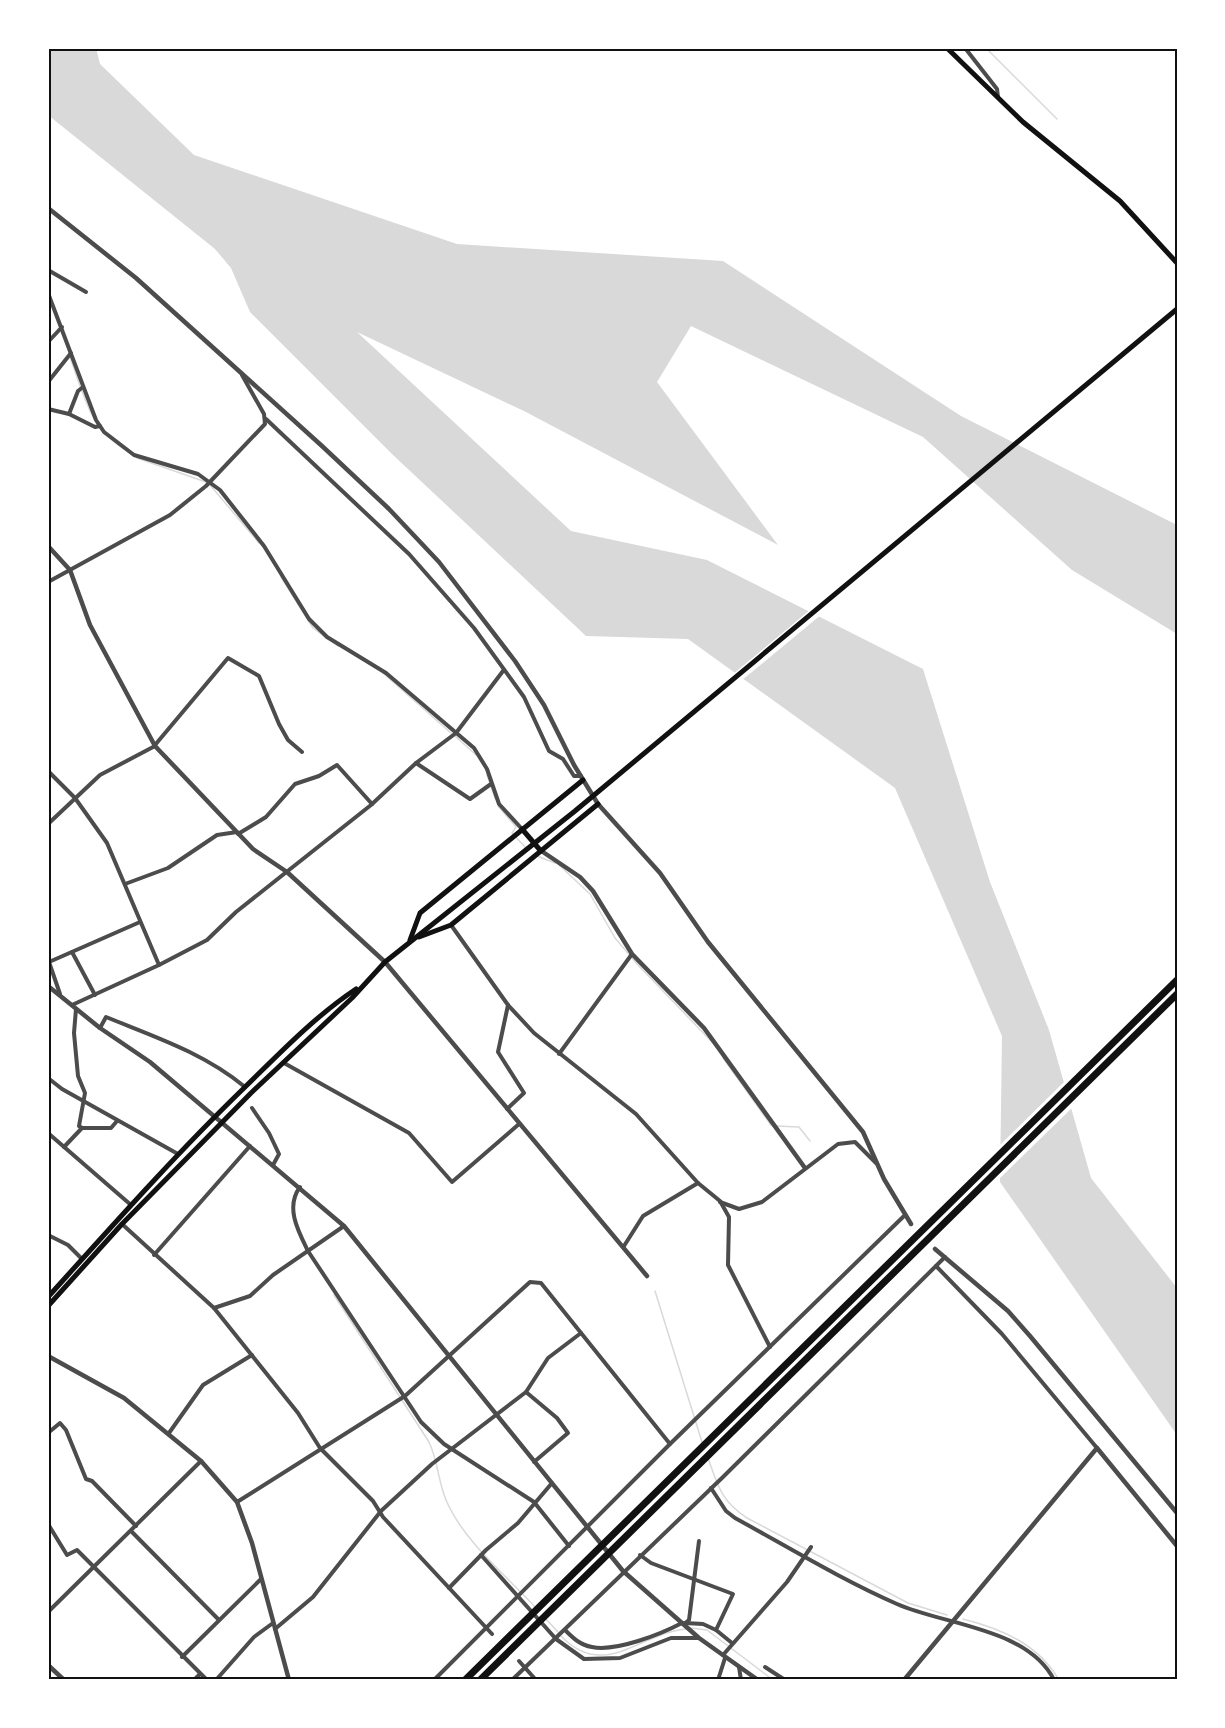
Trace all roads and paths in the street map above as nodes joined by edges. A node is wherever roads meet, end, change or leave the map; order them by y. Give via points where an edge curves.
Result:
1 (947, 48) edge
2 (964, 48) edge
3 (998, 98) junction
4 (48, 208) edge
5 (1177, 263) edge
6 (48, 270) edge
7 (86, 292) dead end
8 (48, 293) edge
9 (1177, 309) edge
10 (62, 327) junction
11 (48, 342) edge
12 (71, 353) junction
13 (240, 372) junction
14 (48, 382) edge
15 (83, 387) junction
16 (48, 409) edge
17 (69, 414) junction
18 (266, 419) junction
19 (98, 427) junction
20 (209, 480) junction
21 (48, 546) edge
22 (70, 570) junction
23 (48, 582) edge
24 (503, 671) junction
25 (455, 733) junction
26 (155, 745) junction
27 (302, 752) dead end
28 (416, 763) junction
29 (48, 771) edge
30 (582, 778) junction
31 (490, 785) junction
32 (75, 798) junction
33 (372, 804) junction
34 (598, 804) junction
35 (48, 824) edge
36 (520, 831) junction
37 (237, 833) junction
38 (539, 851) junction
39 (287, 872) junction
40 (125, 884) junction
41 (140, 921) junction
42 (451, 925) junction
43 (409, 941) junction
44 (72, 952) junction
45 (630, 956) junction
46 (385, 962) junction
47 (159, 965) junction
48 (1177, 980) edge
49 (48, 986) edge
50 (360, 987) junction
51 (1177, 994) edge
52 (60, 995) junction
53 (95, 995) junction
54 (508, 1005) junction
55 (74, 1007) junction
56 (100, 1028) junction
57 (559, 1054) junction
58 (284, 1063) junction
59 (48, 1078) edge
60 (245, 1087) junction
61 (84, 1101) junction
62 (252, 1108) dead end
63 (507, 1109) junction
64 (214, 1116) junction
65 (117, 1121) junction
66 (222, 1123) junction
67 (519, 1124) junction
68 (82, 1128) junction
69 (48, 1133) edge
70 (250, 1146) junction
71 (64, 1147) junction
72 (178, 1155) junction
73 (273, 1165) junction
74 (878, 1165) junction
75 (805, 1168) junction
76 (698, 1183) junction
77 (300, 1187) junction
78 (720, 1201) junction
79 (132, 1205) junction
80 (904, 1216) junction
81 (122, 1224) junction
82 (910, 1224) dead end
83 (344, 1226) junction
84 (48, 1235) edge
85 (624, 1246) junction
86 (935, 1249) dead end
87 (308, 1251) junction
88 (154, 1255) junction
89 (945, 1257) junction
90 (82, 1259) junction
91 (936, 1266) junction
92 (647, 1276) dead end
93 (48, 1297) edge
94 (48, 1306) edge
95 (214, 1308) junction
96 (581, 1333) junction
97 (770, 1347) junction
98 (252, 1355) junction
99 (48, 1356) edge
100 (449, 1358) junction
101 (526, 1392) junction
102 (405, 1396) junction
103 (496, 1416) junction
104 (169, 1433) junction
105 (48, 1434) edge
106 (670, 1444) junction
107 (320, 1448) junction
108 (1097, 1448) junction
109 (453, 1450) junction
110 (201, 1461) junction
111 (534, 1462) junction
112 (552, 1483) junction
113 (712, 1486) junction
114 (237, 1502) junction
115 (534, 1502) junction
116 (381, 1511) junction
117 (1177, 1513) edge
118 (48, 1524) edge
119 (136, 1526) junction
120 (588, 1527) junction
121 (131, 1531) junction
122 (699, 1541) dead end
123 (569, 1546) junction
124 (1177, 1546) edge
125 (811, 1548) dead end
126 (481, 1555) junction
127 (640, 1556) junction
128 (806, 1556) junction
129 (94, 1568) junction
130 (623, 1572) junction
131 (262, 1578) junction
132 (696, 1580) junction
133 (449, 1588) junction
134 (518, 1596) junction
135 (48, 1616) edge
136 (219, 1620) junction
137 (952, 1622) junction
138 (273, 1623) junction
139 (684, 1623) junction
140 (485, 1628) junction
141 (275, 1629) junction
142 (716, 1630) junction
143 (564, 1631) junction
144 (492, 1634) dead end
145 (557, 1638) junction
146 (699, 1638) junction
147 (731, 1644) junction
148 (182, 1657) junction
149 (724, 1657) junction
150 (519, 1661) dead end
151 (48, 1665) edge
152 (739, 1667) junction
153 (765, 1667) dead end
154 (525, 1668) junction
155 (200, 1674) junction
156 (64, 1680) edge
157 (194, 1680) edge
158 (207, 1680) edge
159 (216, 1680) edge
160 (289, 1680) edge
161 (434, 1680) edge
162 (465, 1680) edge
163 (480, 1680) edge
164 (512, 1680) edge
165 (536, 1680) edge
166 (718, 1680) edge
167 (741, 1680) edge
168 (758, 1680) edge
169 (785, 1680) edge
170 (904, 1680) edge
171 (1054, 1680) edge

1 - 3 main road
2 - 3 street via 998,89
3 - 5 main road via 1120,201
4 - 13 street via 136,278
6 - 7 street
8 - 10 street
9 - 43 main road via 574,811
10 - 11 street
10 - 12 street
12 - 14 street
12 - 15 street
13 - 18 street
13 - 30 street via 389,509 439,562 515,661 544,705
15 - 17 street
15 - 19 street
16 - 17 street
17 - 19 street
18 - 20 street
18 - 24 street via 409,554 474,628
19 - 20 street via 134,455
20 - 22 street via 170,515
20 - 25 street via 264,546 309,619 327,637 386,673
21 - 22 street
22 - 23 street
22 - 26 street via 90,625
24 - 25 street
24 - 30 street via 524,697 549,751 563,759 574,776
25 - 28 street
25 - 31 street via 478,753
26 - 27 street via 228,658 258,676 284,732
26 - 32 street via 100,775
26 - 37 street
28 - 31 street via 470,799
28 - 33 street
29 - 32 street
30 - 34 street
30 - 36 main road
31 - 36 street
32 - 35 street
32 - 40 street via 107,843
33 - 37 street via 337,765 296,784 266,817
33 - 39 street
34 - 38 main road
34 - 74 street via 660,873 708,942 863,1132
36 - 38 main road
36 - 43 main road via 420,913
37 - 39 street
37 - 40 street via 217,835 168,868
38 - 42 main road
38 - 45 street via 580,877 593,891
39 - 46 street
39 - 47 street via 207,940
40 - 41 street
41 - 44 street
41 - 47 street
42 - 43 main road
42 - 54 street
43 - 46 main road
44 - 52 street via 49,962
44 - 53 street
45 - 57 street
45 - 75 street via 704,1028
46 - 50 main road
46 - 63 street
47 - 53 street
48 - 162 highway
49 - 52 street
50 - 58 main road
50 - 60 main road via 337,1002
51 - 163 highway
52 - 55 street
53 - 55 street
54 - 57 street
54 - 63 street via 498,1052 524,1093
55 - 56 street
55 - 61 street via 78,1076
56 - 60 street via 106,1017 188,1050 226,1071
56 - 64 street via 150,1062
57 - 76 street via 636,1114
58 - 66 main road
58 - 67 street via 409,1133 452,1182
59 - 61 street
60 - 64 main road
61 - 65 street
61 - 68 street via 77,1122
62 - 73 street via 279,1154
63 - 67 street
64 - 66 street
64 - 72 main road
65 - 68 street via 111,1128
65 - 72 street
66 - 70 street
66 - 81 main road
67 - 85 street
68 - 71 street
69 - 71 street
70 - 73 street
70 - 88 street
71 - 79 street
72 - 79 main road
73 - 77 street
74 - 75 street via 855,1142 846,1142
74 - 80 street
75 - 78 street via 762,1202 739,1209
76 - 78 street
76 - 85 street via 643,1216
77 - 83 street
77 - 87 street via 293,1198 294,1215
78 - 97 street via 729,1216 728,1265
79 - 90 main road
80 - 82 street
80 - 97 street
81 - 88 street
81 - 94 main road
83 - 87 street
83 - 100 street
84 - 90 street via 68,1245
85 - 92 street
86 - 89 street
87 - 95 street via 250,1296
87 - 102 street
88 - 95 street
89 - 91 street
89 - 117 street via 1030,1335
90 - 93 main road
91 - 108 street via 1002,1334
91 - 113 street
95 - 98 street
96 - 100 street via 541,1283 530,1282
96 - 101 street via 548,1358
96 - 106 street
97 - 106 street
98 - 104 street via 203,1385
98 - 107 street
99 - 104 street via 124,1398
100 - 102 street
100 - 103 street
101 - 103 street
101 - 111 street via 568,1433
102 - 107 street
102 - 109 street via 425,1427
103 - 109 street
103 - 111 street
104 - 110 street
105 - 119 street via 60,1423 86,1479
106 - 120 street
107 - 114 street
107 - 116 street
108 - 124 street
108 - 137 street
109 - 115 street
109 - 116 street via 433,1463
110 - 114 street
110 - 119 street
111 - 112 street
112 - 115 street
112 - 120 street
113 - 127 street
113 - 128 street via 726,1511 735,1518
114 - 131 street
115 - 123 street
115 - 126 street via 518,1523
116 - 133 street
116 - 141 street via 313,1597
118 - 129 street via 67,1555 78,1550
119 - 121 street
120 - 123 street
120 - 130 street
121 - 129 street
121 - 136 street
122 - 132 street
123 - 134 street
125 - 128 street
126 - 133 street
126 - 134 street
127 - 130 street
127 - 132 street
128 - 137 street via 897,1604
128 - 147 street
129 - 135 street
129 - 148 street
130 - 139 street
130 - 143 street
131 - 136 street
131 - 138 street
132 - 139 street via 689,1620
132 - 142 street via 733,1594
133 - 140 street
134 - 140 street
134 - 145 street
136 - 148 street
137 - 170 street
137 - 171 street via 1023,1648
138 - 141 street
138 - 159 street via 254,1637
139 - 142 street via 703,1624
139 - 143 street via 606,1648 577,1642
139 - 146 street
140 - 144 street
140 - 161 street
141 - 160 street
142 - 147 street
143 - 145 street
145 - 146 street via 574,1654 596,1660 620,1658 671,1638
145 - 154 street
146 - 149 street
147 - 149 street
148 - 155 street
149 - 152 street
149 - 166 street
150 - 154 street
151 - 156 street
152 - 167 street
152 - 168 street
153 - 169 street
154 - 164 street
154 - 165 street
155 - 157 street
155 - 158 street

